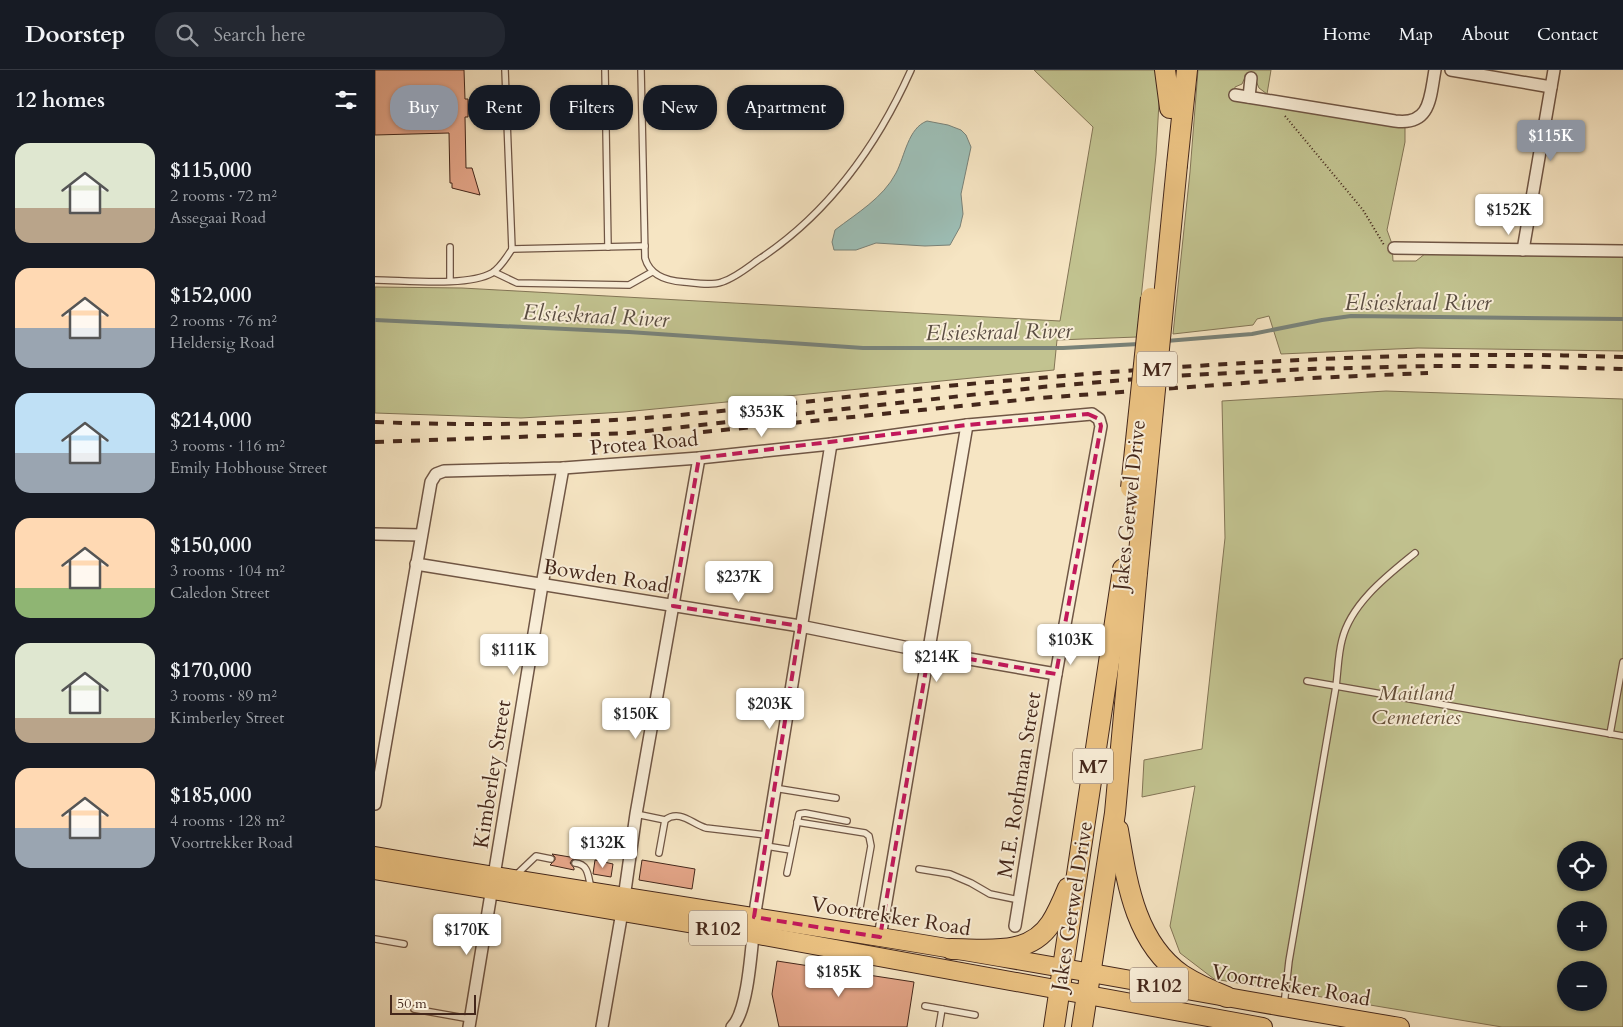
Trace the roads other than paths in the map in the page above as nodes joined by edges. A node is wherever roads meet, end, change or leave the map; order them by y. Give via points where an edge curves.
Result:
1 (505, 70) edge
2 (605, 70) edge
3 (641, 70) edge
4 (911, 70) edge
5 (1165, 70) edge
6 (1173, 70) edge
7 (1187, 70) edge
8 (1435, 70) edge
9 (1451, 70) edge
10 (1554, 70) edge
11 (1251, 78) dead end
12 (1551, 88) junction
13 (1235, 95) dead end
14 (1249, 97) junction
15 (1170, 108) junction
16 (1171, 164) junction
17 (645, 246) junction
18 (450, 247) dead end
19 (608, 247) junction
20 (1394, 248) road end
21 (512, 249) junction
22 (1523, 250) junction
23 (1623, 251) edge
24 (494, 272) junction
25 (652, 272) junction
26 (375, 280) edge
27 (450, 281) junction
28 (1096, 416) joint
29 (967, 425) junction
30 (831, 444) junction
31 (699, 458) junction
32 (563, 468) junction
33 (375, 534) edge
34 (421, 535) junction
35 (1415, 553) dead end
36 (416, 564) junction
37 (1130, 571) junction
38 (542, 585) junction
39 (673, 606) junction
40 (800, 626) junction
41 (929, 652) junction
42 (1623, 662) edge
43 (1056, 674) junction
44 (1307, 681) dead end
45 (1336, 686) junction
46 (1611, 734) junction
47 (1623, 736) edge
48 (774, 788) junction
49 (836, 798) dead end
50 (375, 804) edge
51 (1115, 813) junction
52 (636, 814) junction
53 (665, 820) junction
54 (847, 821) dead end
55 (797, 822) junction
56 (766, 840) junction
57 (791, 850) junction
58 (659, 853) dead end
59 (375, 856) edge
60 (551, 858) dead end
61 (575, 863) dead end
62 (1078, 868) junction
63 (919, 869) dead end
64 (375, 870) edge
65 (787, 873) dead end
66 (512, 880) junction
67 (493, 883) junction
68 (592, 893) junction
69 (1019, 900) junction
70 (623, 905) junction
71 (859, 913) dead end
72 (754, 916) junction
73 (1015, 926) dead end
74 (753, 934) junction
75 (880, 937) junction
76 (375, 939) edge
77 (404, 944) dead end
78 (951, 949) junction
79 (1063, 969) junction
80 (1091, 973) junction
81 (1059, 990) junction
82 (1087, 995) junction
83 (1227, 997) junction
84 (925, 1006) dead end
85 (1284, 1007) junction
86 (414, 1009) dead end
87 (942, 1009) junction
88 (975, 1015) dead end
89 (470, 1023) edge
90 (602, 1027) edge
91 (732, 1027) edge
92 (939, 1027) edge
93 (1054, 1027) edge
94 (1082, 1027) edge
95 (1263, 1027) edge
96 (1399, 1027) edge

1 - 21 lane
2 - 19 lane
3 - 17 lane
4 - 25 lane via 884,123 850,175 822,207 778,247 727,280 710,284 670,280
5 - 15 highway
6 - 15 highway, Jakes Gerwel Drive / M7
7 - 16 highway, Jakes Gerwel Drive / M7
8 - 14 street via 1427,109 1413,122
9 - 12 street
10 - 12 street
11 - 14 street
12 - 22 street
13 - 14 street
15 - 16 highway, Jakes Gerwel Drive / M7
16 - 37 highway, Jakes Gerwel Drive / M7, bridge
17 - 19 lane
17 - 25 lane via 647,266
18 - 27 lane
19 - 21 lane
20 - 22 street
21 - 24 lane
22 - 23 street
24 - 25 lane via 517,283 629,285
24 - 27 lane via 481,278
26 - 27 lane
28 - 29 street, Protea Road via 1088,414
28 - 43 street, M.E. Rothman Street via 1101,426
29 - 30 street, Protea Road
29 - 41 street
30 - 31 street, Protea Road
30 - 40 street
31 - 32 street, Protea Road
31 - 39 street
32 - 34 street, Protea Road via 444,471 431,482
32 - 38 street, Kimberley Street
33 - 34 street
34 - 36 street
35 - 45 lane via 1383,581 1353,616 1342,640
36 - 38 street, Bowden Road
36 - 50 street
37 - 51 highway, Jakes Gerwel Drive / M7
37 - 62 highway, Jakes Gerwel Drive / M7
38 - 39 street, Bowden Road
38 - 67 street, Kimberley Street
39 - 40 street, Bowden Road
39 - 52 street
40 - 41 street, Bowden Road
40 - 48 street
41 - 43 street, Bowden Road
41 - 75 street
42 - 46 lane
43 - 69 street, M.E. Rothman Street
44 - 45 lane
45 - 46 lane
45 - 85 lane
46 - 47 lane
48 - 49 lane
48 - 56 street
51 - 80 highway, Jakes Gerwel Drive / M7
51 - 83 highway via 1131,898 1149,939 1178,972
52 - 53 lane
52 - 70 street
53 - 56 lane via 670,816 687,818 706,828
53 - 58 lane
54 - 55 lane via 803,813
55 - 57 lane
55 - 71 lane via 869,836 871,846
56 - 57 lane
56 - 72 street
57 - 65 lane
59 - 67 main road, Voortrekker Road / R102
60 - 66 lane via 536,856
61 - 68 lane via 587,869
62 - 78 highway via 1055,916 1036,940 1012,949
62 - 79 highway, Jakes Gerwel Drive / M7
63 - 69 lane via 950,874 990,894
64 - 67 main road, Voortrekker Road / R102
66 - 67 main road, Voortrekker Road / R102
66 - 68 main road, Voortrekker Road / R102
67 - 70 main road, Voortrekker Road / R102
67 - 89 street, Kimberley Street
68 - 70 main road, Voortrekker Road / R102
69 - 73 street, M.E. Rothman Street
70 - 72 main road, Voortrekker Road / R102
70 - 74 main road, Voortrekker Road / R102
70 - 90 street
72 - 74 street
72 - 75 main road, Voortrekker Road / R102
74 - 81 main road, Voortrekker Road / R102
74 - 91 street via 741,1013
75 - 78 main road, Voortrekker Road / R102
76 - 77 lane
78 - 79 main road, Voortrekker Road / R102
79 - 80 main road, Voortrekker Road / R102
79 - 81 highway, Jakes Gerwel Drive / M7
80 - 82 highway, Jakes Gerwel Drive / M7
80 - 83 main road, Voortrekker Road / R102
81 - 82 main road, Voortrekker Road / R102
81 - 93 highway, Jakes Gerwel Drive / M7
82 - 94 highway, Jakes Gerwel Drive / M7
82 - 95 main road, Voortrekker Road / R102
83 - 85 main road, Voortrekker Road / R102
84 - 87 lane
85 - 96 main road, Voortrekker Road / R102
86 - 89 lane
87 - 88 lane
87 - 92 lane

